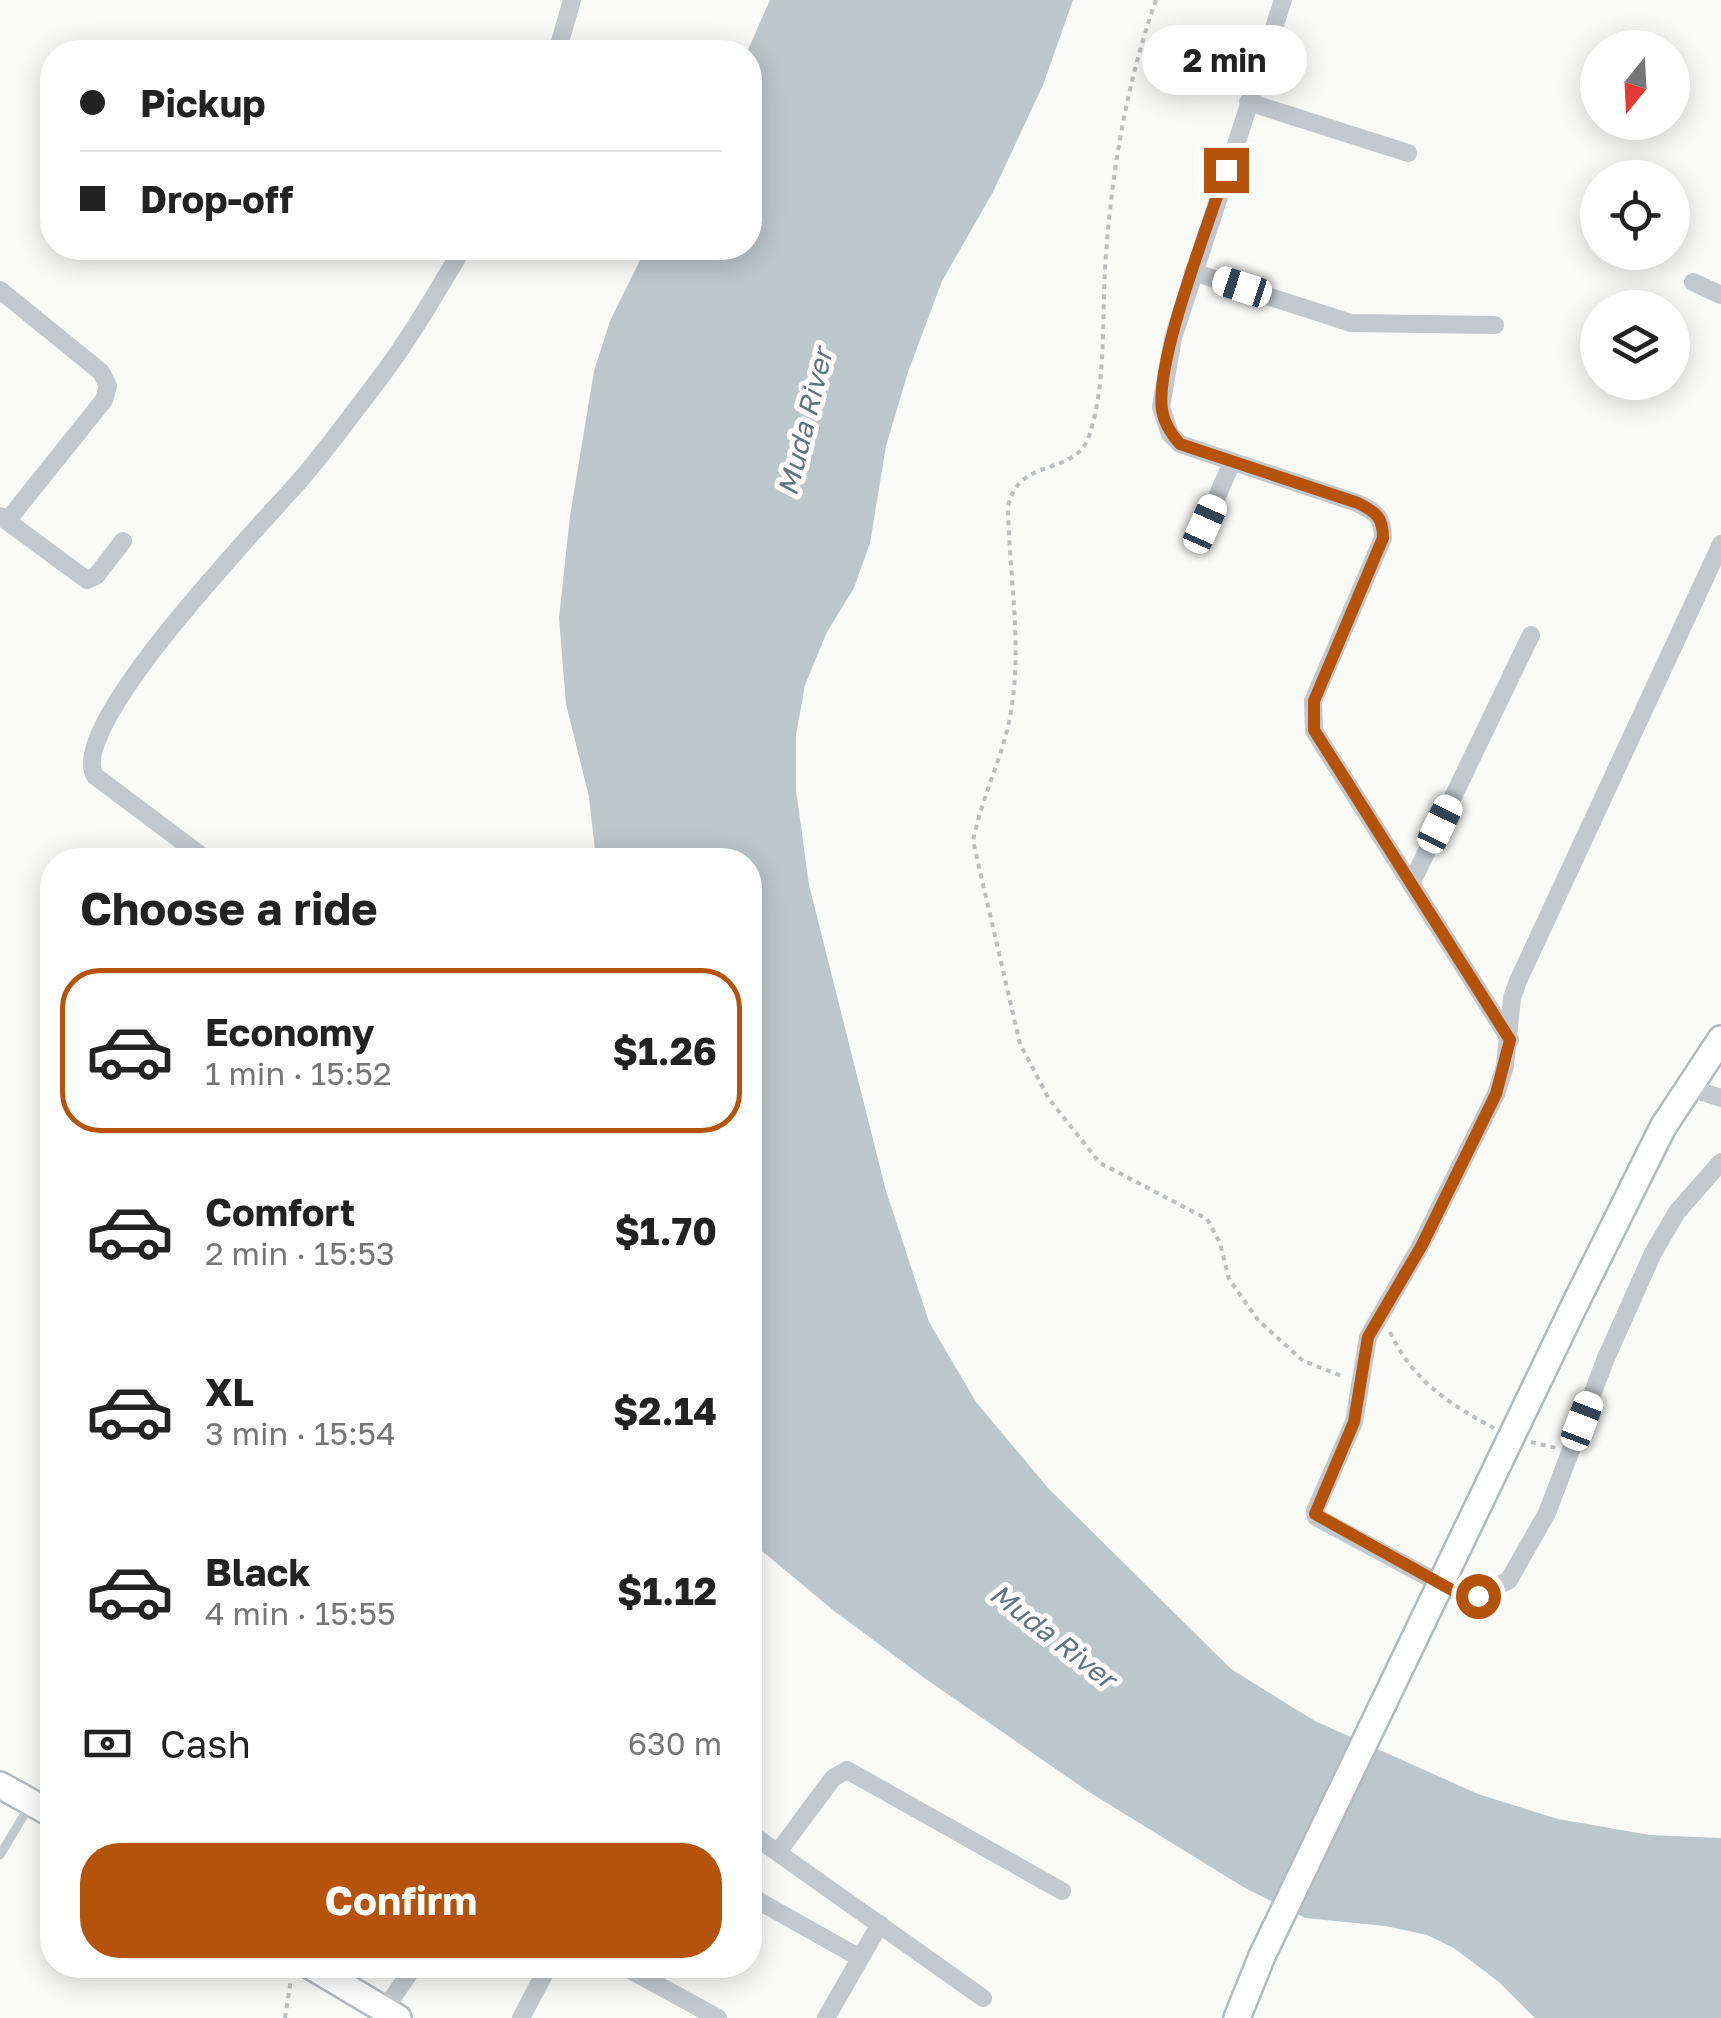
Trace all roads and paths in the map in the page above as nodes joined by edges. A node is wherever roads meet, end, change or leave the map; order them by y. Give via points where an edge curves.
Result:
1 (572, 0) edge
2 (1156, 0) edge
3 (1283, 0) edge
4 (560, 40) edge
5 (1248, 102) junction
6 (1408, 152) dead end
7 (455, 260) edge
8 (1193, 272) junction
9 (1693, 282) dead end
10 (0, 290) edge
11 (1721, 295) edge
12 (1495, 325) dead end
13 (1232, 462) junction
14 (4, 518) edge
15 (1205, 524) dead end
16 (122, 541) dead end
17 (1721, 544) edge
18 (1531, 635) dead end
19 (191, 848) edge
20 (1412, 882) junction
21 (1721, 1039) edge
22 (1510, 1040) junction
23 (1687, 1086) junction
24 (1721, 1098) edge
25 (1721, 1162) edge
26 (1381, 1311) junction
27 (1361, 1376) junction
28 (1497, 1430) dead end
29 (1526, 1440) dead end
30 (1570, 1452) junction
31 (0, 1785) edge
32 (40, 1807) edge
33 (40, 1810) edge
34 (762, 1842) edge
35 (778, 1852) junction
36 (0, 1854) edge
37 (1062, 1891) dead end
38 (762, 1903) edge
39 (880, 1924) junction
40 (860, 1958) junction
41 (291, 1978) edge
42 (331, 1978) edge
43 (409, 1978) edge
44 (542, 1978) edge
45 (644, 1978) edge
46 (983, 1998) dead end
47 (391, 2014) edge
48 (285, 2018) edge
49 (521, 2018) edge
50 (718, 2018) edge
51 (826, 2018) edge
52 (1237, 2018) edge

1 - 4 street
2 - 27 path via 1135,62 1112,180 1103,352 1089,436 1080,452 1012,487 1012,695 974,841 1020,1044 1048,1099 1100,1163 1208,1219 1237,1292 1281,1342 1322,1370
3 - 5 street
5 - 6 street
5 - 8 street
7 - 19 street via 381,378 190,602 122,693 94,745 94,776
8 - 12 street via 1351,323
8 - 13 street via 1161,407 1180,444
9 - 11 street
10 - 14 street via 101,372 108,386 104,400
13 - 15 street
13 - 20 street via 1358,503 1383,524 1311,715 1322,748
14 - 16 street via 87,580
17 - 22 street via 1518,981
18 - 20 street
20 - 22 street
21 - 23 main road
22 - 26 street via 1496,1094 1422,1245
23 - 24 street
23 - 52 main road, bridge via 1576,1300
25 - 30 street via 1677,1212 1653,1254
26 - 27 street
26 - 28 path via 1428,1387
27 - 30 street via 1354,1422 1316,1517 1452,1590 1478,1596 1509,1580 1547,1514
29 - 30 path
31 - 32 main road
33 - 36 lane
34 - 35 street
35 - 37 street via 846,1770
35 - 39 street
38 - 40 street
39 - 40 street
39 - 46 street
40 - 51 street
41 - 48 path
42 - 47 main road
43 - 47 street
44 - 49 street
45 - 50 street

